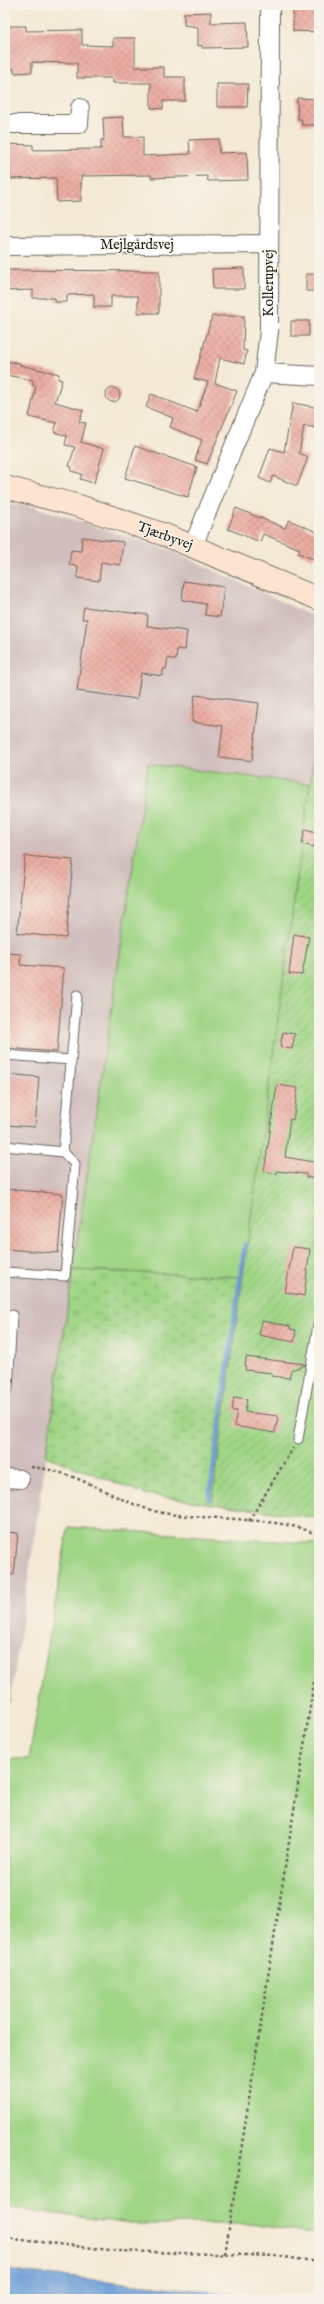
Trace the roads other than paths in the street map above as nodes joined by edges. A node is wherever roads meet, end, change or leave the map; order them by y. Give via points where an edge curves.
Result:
1 (270, 5) edge
2 (80, 108) dead end
3 (5, 124) edge
4 (269, 244) junction
5 (5, 246) edge
6 (264, 374) junction
7 (319, 376) edge
8 (5, 487) edge
9 (193, 546) junction
10 (319, 599) edge
11 (77, 995) dead end
12 (5, 1055) edge
13 (71, 1060) junction
14 (5, 1146) edge
15 (63, 1152) junction
16 (5, 1272) edge
17 (12, 1315) dead end
18 (319, 1320) edge
19 (5, 1389) edge
20 (298, 1438) road end

1 - 4 street, Kollerupvej
2 - 3 street via 80,124
4 - 5 street, Mejlgårdsvej
4 - 6 street, Kollerupvej via 269,331
6 - 7 street
6 - 9 street, Kollerupvej
8 - 9 street, Tjærbyvej via 80,506
9 - 10 street, Tjærbyvej
11 - 13 lane
12 - 13 lane
13 - 15 lane
14 - 15 lane
15 - 16 lane via 75,1164 65,1276
17 - 19 lane via 8,1389
18 - 20 lane

